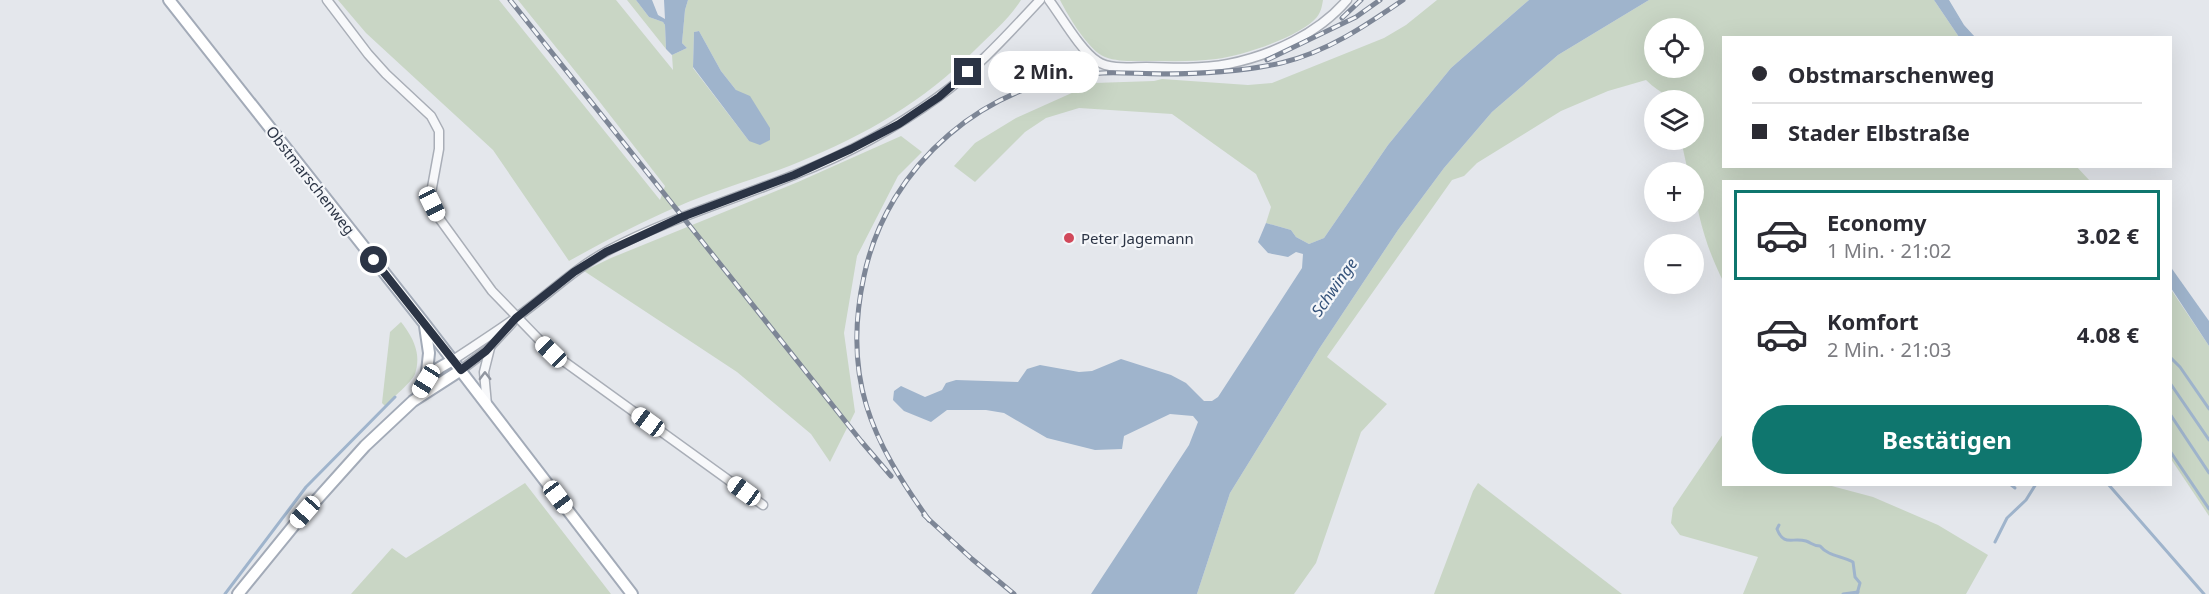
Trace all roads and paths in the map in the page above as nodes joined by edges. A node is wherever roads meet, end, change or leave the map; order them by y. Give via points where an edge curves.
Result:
1 (169, 0) edge
2 (327, 0) edge
3 (1040, 0) edge
4 (1049, 0) edge
5 (1347, 0) edge
6 (516, 318) junction
7 (424, 323) junction
8 (490, 348) junction
9 (453, 360) junction
10 (461, 370) junction
11 (426, 381) junction
12 (413, 401) junction
13 (487, 405) junction
14 (763, 505) dead end
15 (238, 594) edge
16 (632, 594) edge

1 - 7 main road, Obstmarschenweg
2 - 6 street via 368,54 431,116 439,131 432,204 492,291
3 - 6 street via 968,72 899,124 814,167 682,217 616,247 574,272
4 - 5 street via 1097,61 1111,66 1162,67 1227,64 1257,56 1294,42 1322,24
6 - 8 street
6 - 9 street
6 - 14 street via 551,352
7 - 9 main road, Obstmarschenweg
7 - 11 main road via 429,353
8 - 10 street
13 -> 8 street via 484,372
9 - 10 main road, Obstmarschenweg
9 - 11 main road
10 - 12 main road
10 - 13 main road, Obstmarschenweg
11 - 12 main road
12 - 15 main road via 342,470
13 - 16 main road, Obstmarschenweg

